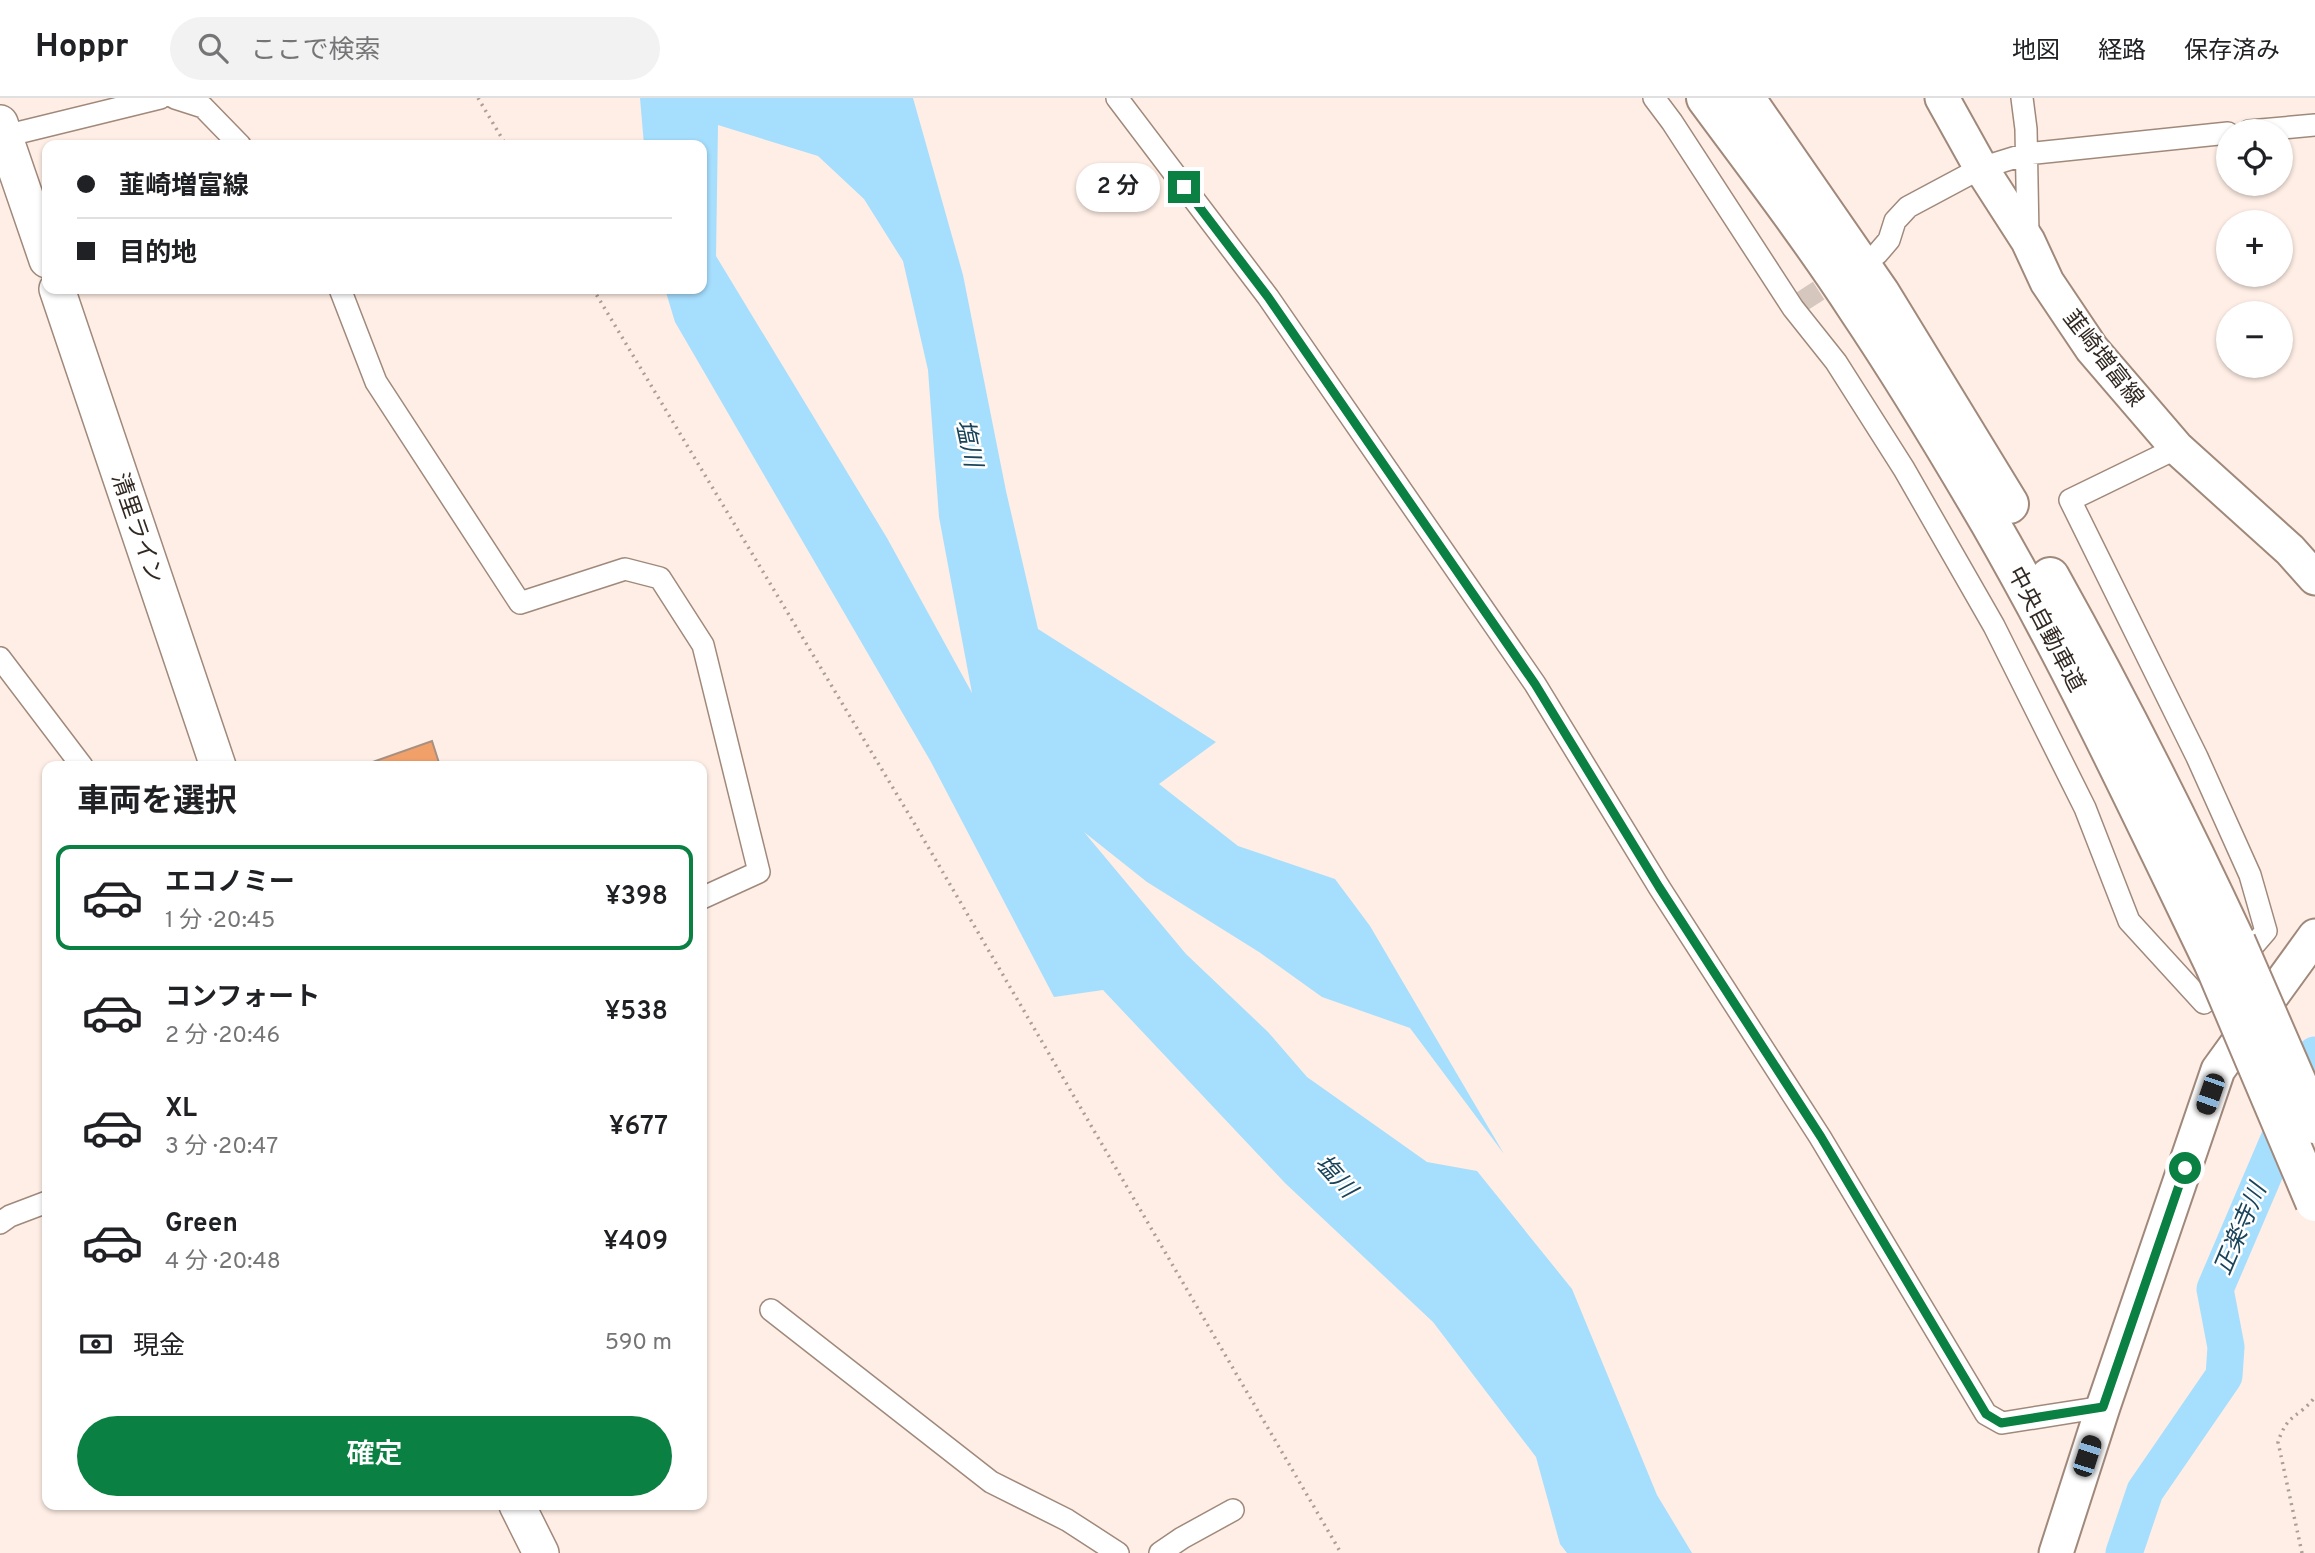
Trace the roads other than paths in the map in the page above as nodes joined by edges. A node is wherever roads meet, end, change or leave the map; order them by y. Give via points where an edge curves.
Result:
1 (160, 98) edge
2 (175, 98) edge
3 (1117, 98) edge
4 (1654, 98) edge
5 (1706, 98) edge
6 (1745, 98) edge
7 (1942, 98) edge
8 (2022, 98) edge
9 (2315, 125) edge
10 (2293, 127) edge
11 (3, 130) edge
12 (2216, 134) edge
13 (235, 140) edge
14 (2025, 154) junction
15 (1982, 168) junction
16 (2028, 242) junction
17 (42, 245) edge
18 (1877, 254) dead end
19 (59, 294) edge
20 (342, 294) edge
21 (2177, 448) junction
22 (2315, 578) edge
23 (0, 658) edge
24 (78, 761) edge
25 (216, 761) edge
26 (707, 896) edge
27 (2315, 936) edge
28 (2225, 954) junction
29 (2315, 1124) edge
30 (2315, 1202) edge
31 (42, 1204) edge
32 (0, 1223) edge
33 (771, 1310) dead end
34 (2103, 1407) junction
35 (520, 1510) edge
36 (1233, 1510) dead end
37 (1186, 1545) edge
38 (541, 1553) edge
39 (1118, 1553) edge
40 (1160, 1553) edge
41 (2056, 1553) edge

1 - 11 street
2 - 13 street via 203,107
3 - 34 street via 1268,297 1535,684 1659,887 1821,1137 1986,1414 2001,1423
4 - 21 street via 1904,469 1994,626 2085,808 2129,921 2204,1003 2266,931 2250,875 2197,757 2070,500
5 - 28 highway, 中央自動車道 via 1857,308 1989,522
6 - 28 highway, 中央自動車道 via 1880,293 2013,511 2178,818
7 - 15 main road, 韮崎増富線
8 - 14 street
9 - 10 street
11 - 17 highway
12 - 14 street
14 - 15 street
14 - 16 street
15 - 16 main road, 韮崎増富線
15 - 18 street via 1908,208 1895,221 1889,240
16 - 21 main road, 韮崎増富線 via 2047,282 2092,349
19 - 25 highway, 清里ライン
20 - 26 street via 376,382 520,603 625,569 660,578 702,645 759,872
21 - 22 main road, 韮崎増富線
23 - 24 street
27 - 34 main road via 2218,1070
28 - 29 highway, 中央自動車道, bridge
28 - 30 highway, 中央自動車道, bridge
31 - 32 street
33 - 39 street via 991,1482 1067,1520
34 - 41 main road
35 - 38 highway
36 - 37 street
37 - 40 street

